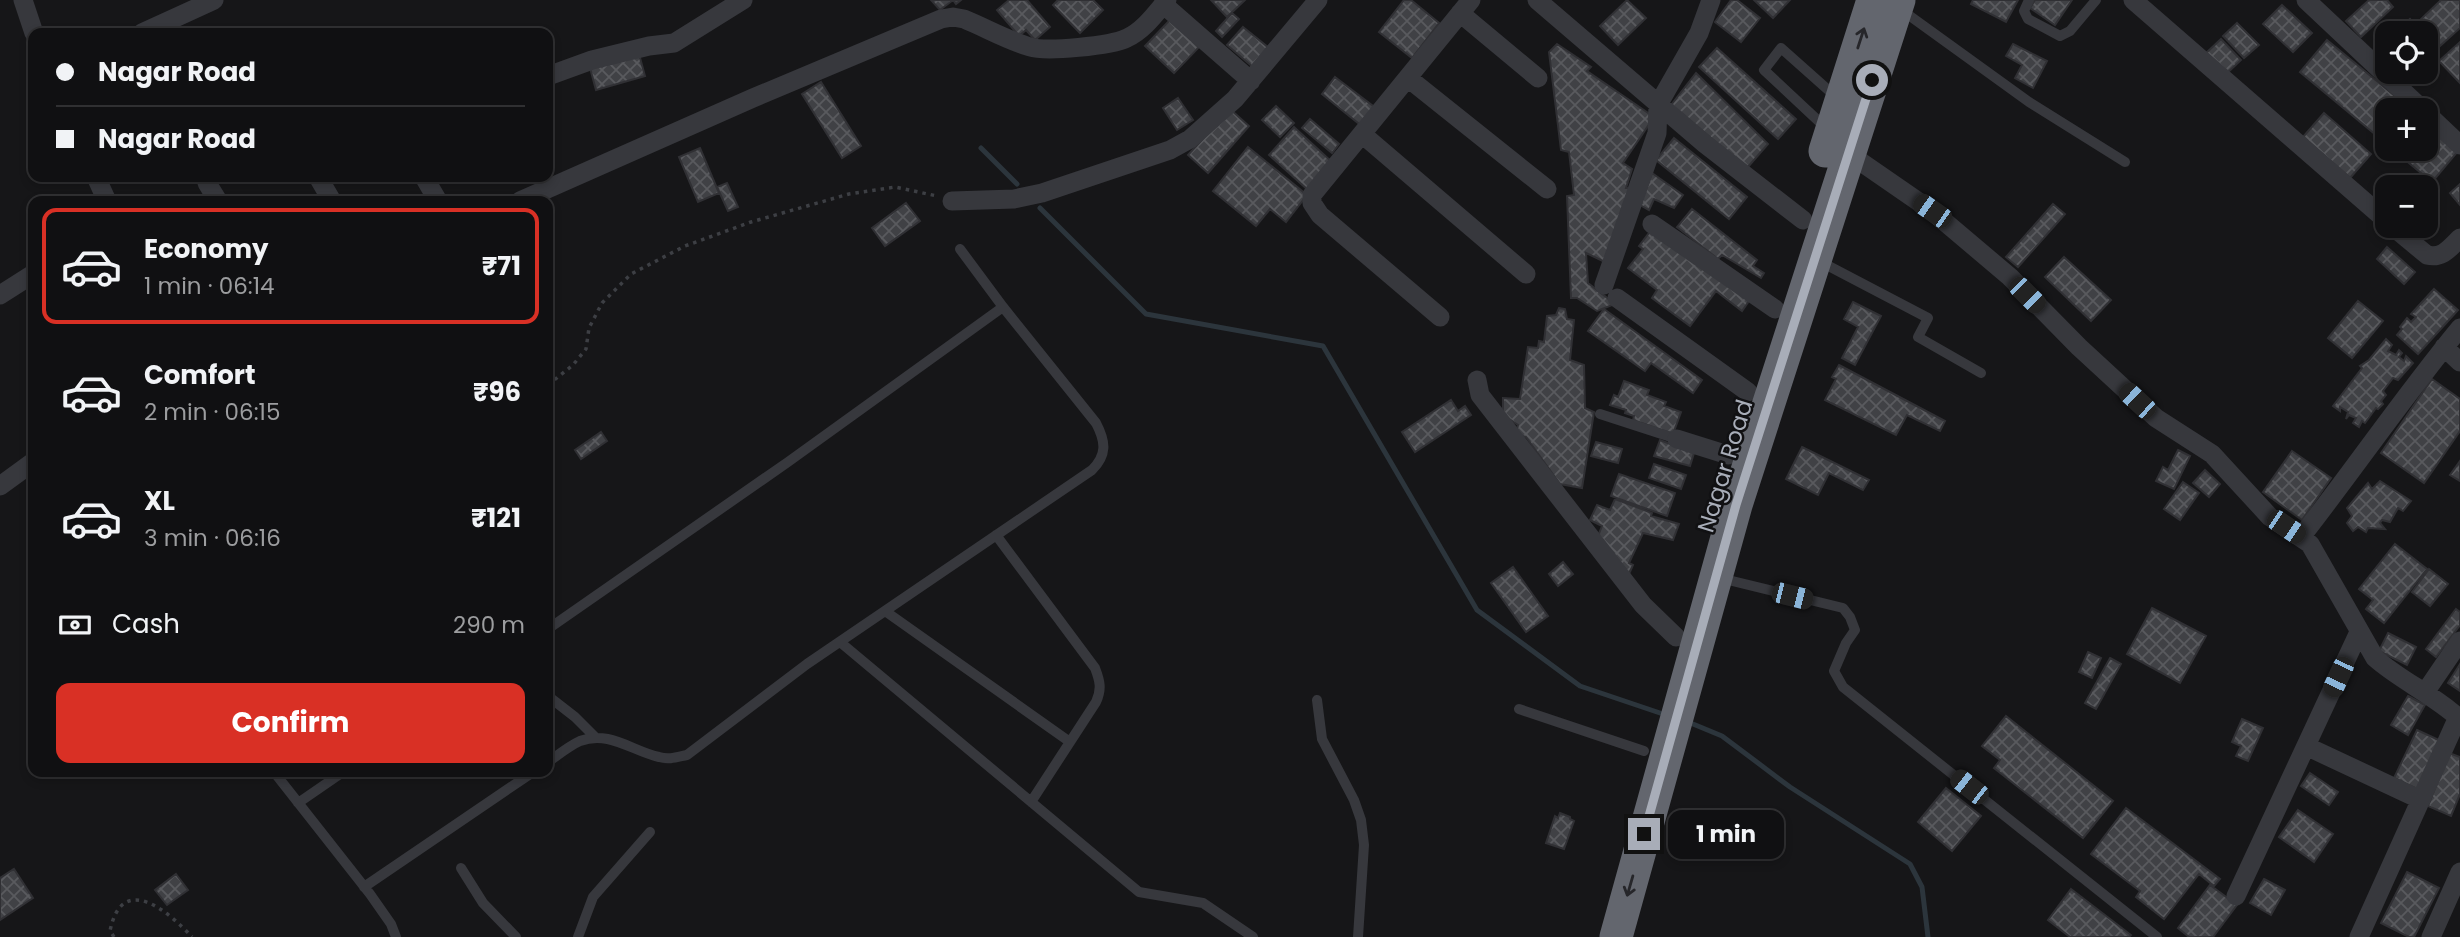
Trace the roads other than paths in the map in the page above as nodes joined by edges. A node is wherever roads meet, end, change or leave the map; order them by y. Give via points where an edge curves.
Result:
1 (23, 0) edge
2 (214, 0) edge
3 (743, 0) edge
4 (1318, 0) edge
5 (1537, 0) edge
6 (1711, 0) edge
7 (2028, 0) edge
8 (2096, 0) edge
9 (2133, 0) edge
10 (2306, 0) edge
11 (1165, 2) edge
12 (1889, 2) edge
13 (1465, 7) edge
14 (32, 28) edge
15 (153, 28) edge
16 (553, 74) edge
17 (1408, 78) junction
18 (1538, 78) dead end
19 (1251, 80) junction
20 (2410, 98) edge
21 (1840, 101) junction
22 (1658, 105) junction
23 (2438, 124) edge
24 (1362, 134) junction
25 (1840, 143) junction
26 (2460, 145) edge
27 (2125, 162) dead end
28 (207, 183) dead end
29 (1547, 189) dead end
30 (215, 196) edge
31 (531, 196) edge
32 (952, 201) road end
33 (2375, 211) edge
34 (1803, 220) junction
35 (1652, 224) dead end
36 (2406, 238) edge
37 (2460, 238) edge
38 (960, 249) dead end
39 (1815, 258) junction
40 (1526, 274) dead end
41 (28, 277) edge
42 (0, 295) edge
43 (1003, 307) junction
44 (1775, 309) junction
45 (1440, 317) dead end
46 (2460, 328) edge
47 (2444, 347) junction
48 (2460, 362) edge
49 (1981, 373) dead end
50 (1477, 380) dead end
51 (1748, 392) junction
52 (1600, 414) dead end
53 (1678, 439) joint
54 (1728, 455) junction
55 (28, 466) edge
56 (0, 486) edge
57 (996, 535) junction
58 (2301, 537) junction
59 (1716, 577) junction
60 (885, 611) junction
61 (553, 626) edge
62 (2359, 632) junction
63 (1676, 637) junction
64 (2460, 641) edge
65 (840, 642) junction
66 (2426, 691) junction
67 (553, 700) edge
68 (1317, 700) dead end
69 (1519, 709) dead end
70 (2459, 718) edge
71 (595, 737) junction
72 (1070, 742) junction
73 (2306, 746) junction
74 (1644, 751) junction
75 (553, 759) edge
76 (278, 777) edge
77 (336, 777) edge
78 (526, 777) edge
79 (2421, 800) junction
80 (1031, 802) junction
81 (298, 803) junction
82 (650, 832) dead end
83 (461, 868) dead end
84 (2460, 872) edge
85 (364, 887) junction
86 (2236, 896) dead end
87 (396, 937) edge
88 (516, 937) edge
89 (578, 937) edge
90 (1253, 937) edge
91 (1359, 937) edge
92 (1592, 937) edge
93 (1616, 937) edge
94 (2157, 937) edge
95 (2359, 937) edge
96 (2431, 937) edge

1 - 14 street
2 - 15 street
3 - 16 street via 674,43 592,60
4 - 19 street
5 - 22 street
6 - 22 street via 1699,33
7 - 8 lane via 2024,11 2028,19 2060,36 2070,31
9 - 33 street
10 - 20 street
11 - 19 street
11 - 31 street via 1127,38 1045,49 964,19 941,19
21 -> 12 highway, Nagar Road
12 - 25 highway, Nagar Road
12 - 27 lane via 2029,102
13 - 17 street
13 - 18 street
17 - 24 street
17 - 29 street
19 - 32 street via 1190,139 1170,150 1042,193
21 - 25 highway, Nagar Road
21 - 25 lane via 1781,48 1764,70
22 - 34 street
22 - 51 street via 1657,133 1611,291
23 - 26 street
24 - 40 street
24 - 45 street via 1312,195 1312,203 1320,215
25 - 34 highway, Nagar Road
25 - 39 highway, Nagar Road
25 - 58 street via 1932,211 2010,277 2157,418 2212,454 2270,517
28 - 30 street
34 - 44 highway, Nagar Road
35 - 44 street
36 - 37 street via 2434,257
38 - 43 lane
39 - 49 lane via 1928,318 1918,337
39 - 59 highway, Nagar Road
41 - 42 street
43 - 57 lane via 1096,424 1105,450 1092,470
43 - 61 lane
44 - 51 highway, Nagar Road
46 - 47 street
47 - 48 street
47 - 58 street
50 - 63 street via 1480,395 1643,606
51 - 54 highway, Nagar Road
52 - 53 lane
53 - 54 street
54 - 63 highway, Nagar Road
55 - 56 street
57 - 60 lane
57 - 72 lane via 1100,681 1096,702
58 - 62 street via 2310,544
59 -> 93 highway, Nagar Road
59 - 94 lane via 1843,608 1855,630 1834,671 1843,687
60 - 65 lane
60 - 72 lane
62 - 66 street via 2384,666
62 - 73 street
63 - 74 highway, Nagar Road
64 - 66 street
65 - 71 lane via 687,755 660,757
65 - 80 lane
66 - 70 street
67 - 71 lane
68 - 91 lane via 1322,739 1361,820
69 - 74 lane
70 - 79 street
71 - 75 lane via 579,741
72 - 80 lane
73 - 79 street
73 - 86 street
74 - 92 highway, Nagar Road
76 - 81 lane
77 - 81 lane
78 - 85 lane
79 - 95 street
80 - 90 lane via 1139,892 1203,903
81 - 85 lane
82 - 89 lane via 593,897
83 - 88 lane via 483,903
84 - 96 street
85 - 87 lane

